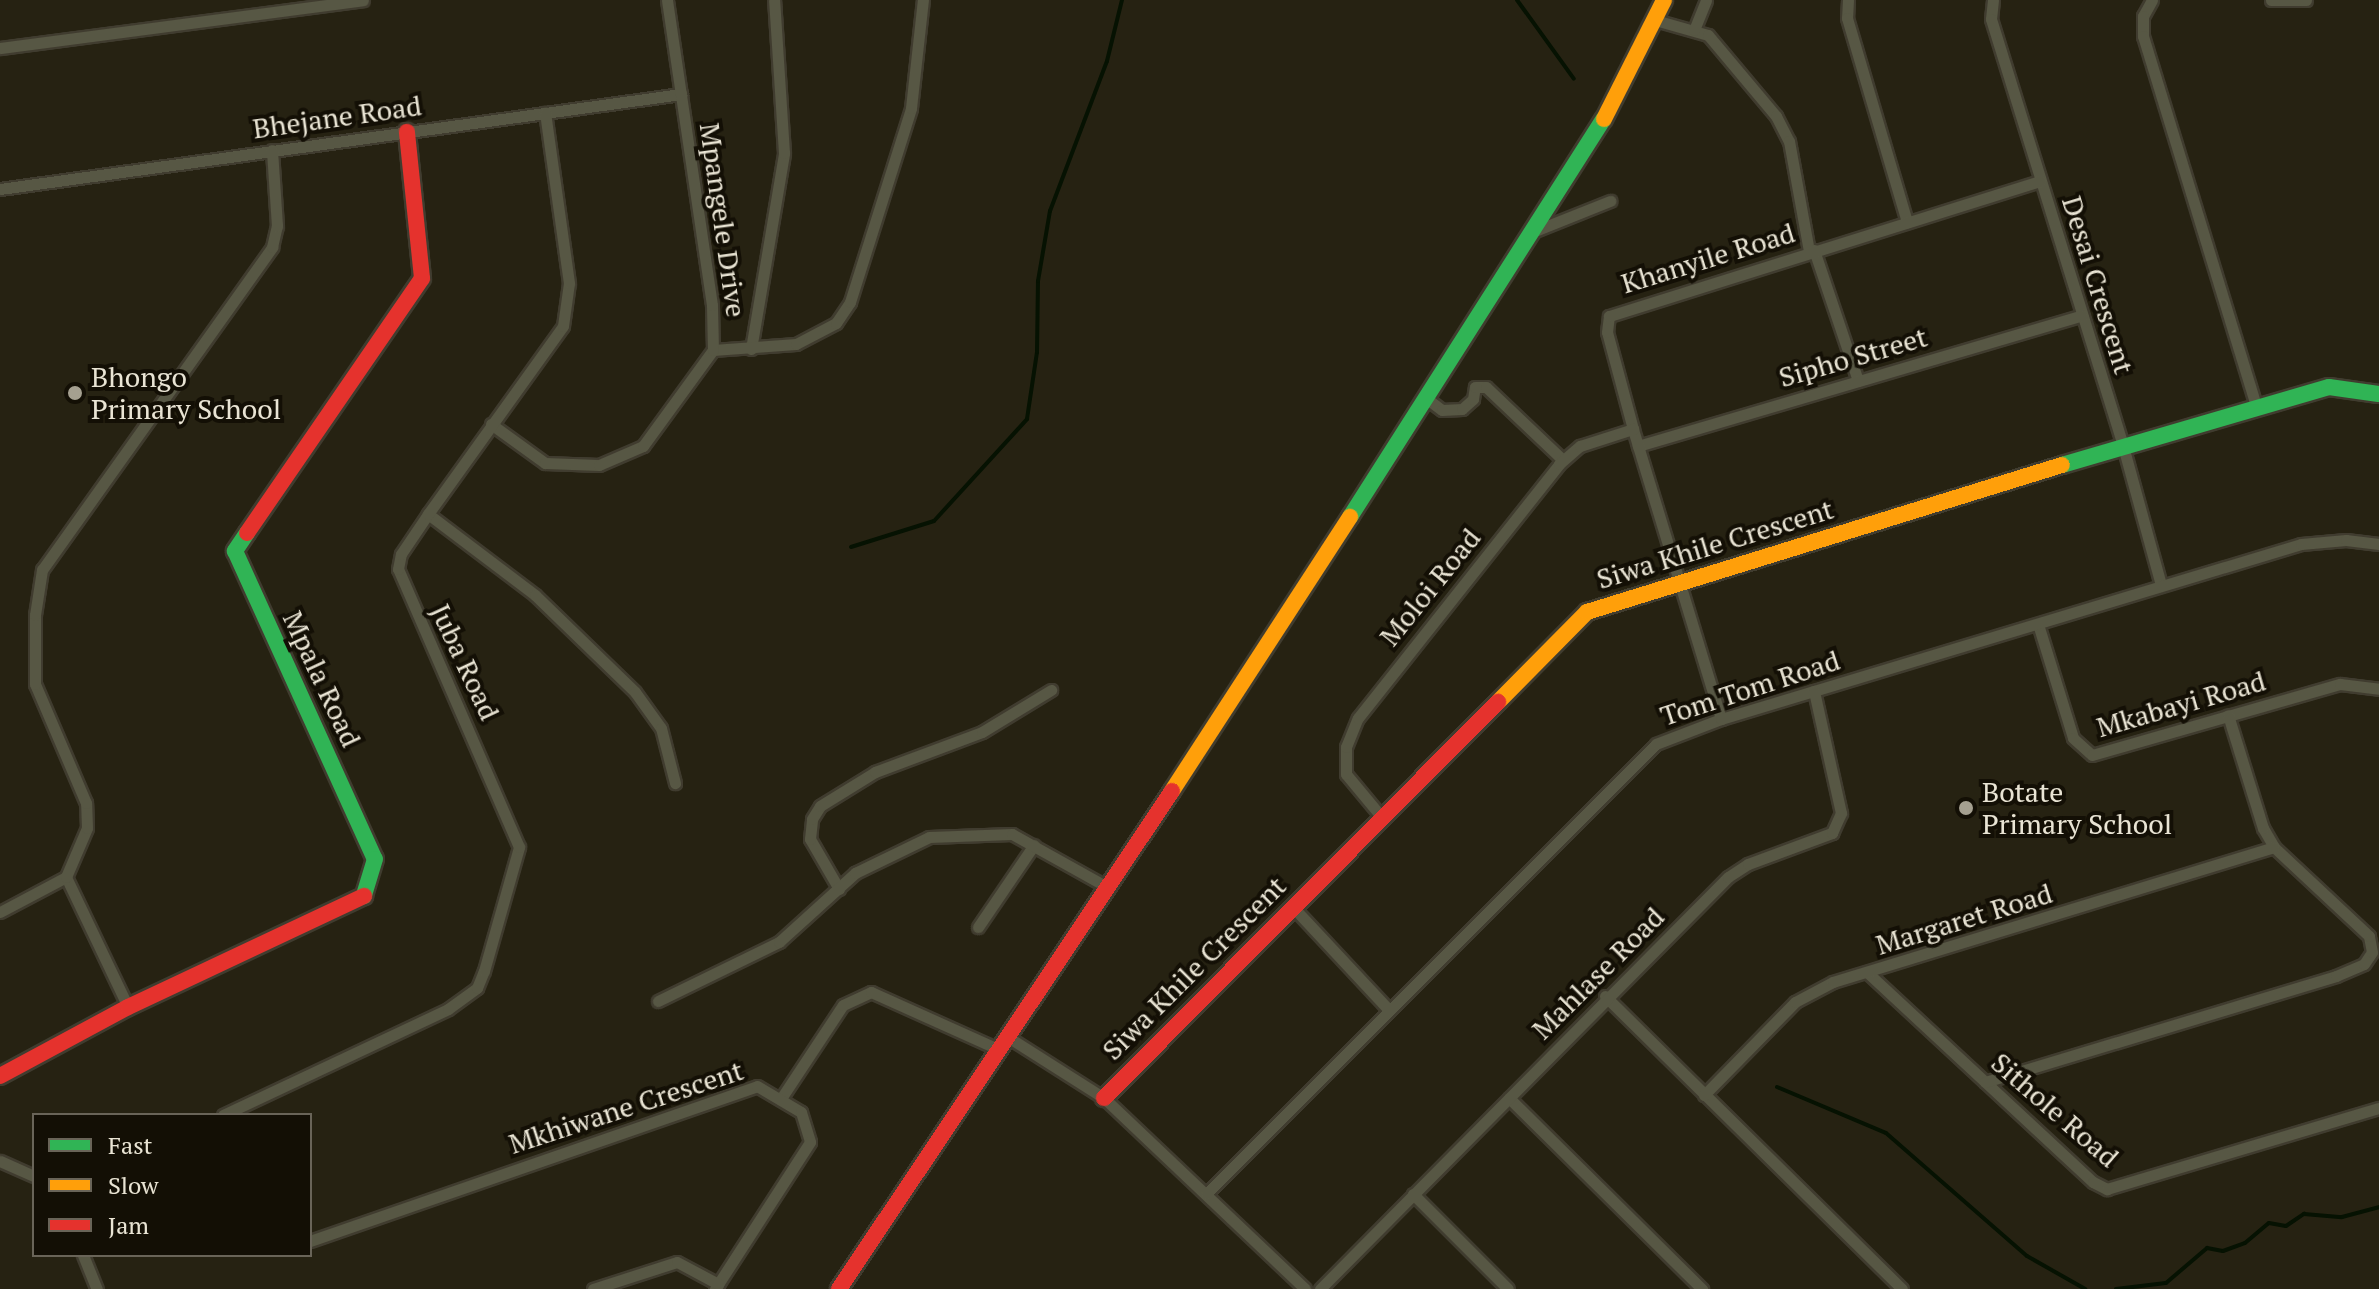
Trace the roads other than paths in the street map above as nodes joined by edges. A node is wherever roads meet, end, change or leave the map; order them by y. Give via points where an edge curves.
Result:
1 (363, 0) edge
2 (667, 0) edge
3 (774, 0) edge
4 (923, 0) edge
5 (1664, 0) edge
6 (1706, 0) edge
7 (1848, 0) edge
8 (1993, 0) edge
9 (2152, 0) edge
10 (2271, 0) edge
11 (2306, 0) edge
12 (1655, 20) junction
13 (1694, 30) junction
14 (0, 48) edge
15 (681, 94) junction
16 (545, 113) junction
17 (407, 132) junction
18 (272, 150) junction
19 (2040, 181) junction
20 (0, 189) edge
21 (1610, 201) dead end
22 (1907, 222) junction
23 (1537, 230) junction
24 (1812, 250) junction
25 (2082, 315) junction
26 (751, 349) junction
27 (713, 350) junction
28 (1858, 381) junction
29 (2379, 394) edge
30 (1426, 398) junction
31 (2256, 405) junction
32 (491, 424) junction
33 (1633, 429) junction
34 (1638, 446) junction
35 (2123, 446) junction
36 (1563, 460) junction
37 (428, 514) junction
38 (2379, 544) edge
39 (1680, 580) junction
40 (2161, 585) junction
41 (2038, 624) junction
42 (2379, 689) edge
43 (1051, 690) dead end
44 (1814, 691) junction
45 (2228, 715) junction
46 (1721, 719) junction
47 (675, 783) dead end
48 (1380, 815) junction
49 (1034, 845) junction
50 (2274, 847) junction
51 (66, 877) junction
52 (1109, 888) junction
53 (839, 889) junction
54 (1292, 906) junction
55 (0, 912) edge
56 (978, 927) dead end
57 (1869, 974) junction
58 (1605, 996) junction
59 (658, 1001) dead end
60 (128, 1007) junction
61 (1389, 1010) junction
62 (1004, 1044) junction
63 (0, 1076) edge
64 (1985, 1082) junction
65 (1704, 1095) junction
66 (782, 1097) junction
67 (1104, 1098) junction
68 (1509, 1098) junction
69 (2379, 1108) edge
70 (227, 1113) edge
71 (0, 1161) edge
72 (32, 1175) edge
73 (1206, 1194) junction
74 (1413, 1194) junction
75 (312, 1240) edge
76 (84, 1257) edge
77 (716, 1287) edge
78 (97, 1289) edge
79 (593, 1289) edge
80 (839, 1289) edge
81 (1305, 1289) edge
82 (1320, 1289) edge
83 (1508, 1289) edge
84 (1702, 1289) edge
85 (1902, 1289) edge

1 - 14 street
2 - 15 street, Mpangele Drive
3 - 26 street via 784,153
4 - 26 street via 911,108 850,302 836,323 819,335 778,349
5 - 12 street
6 - 13 street
7 - 22 street via 1851,33
8 - 19 street, Desai Crescent via 1991,19
9 - 31 street via 2143,16 2143,36
10 - 11 street
12 - 13 street
12 - 23 street via 1629,77
13 - 24 street via 1708,35 1784,128
15 - 16 street, Bhejane Road
15 - 27 street, Mpangele Drive via 712,305
16 - 17 street, Bhejane Road
16 - 32 street, Juba Road via 569,304 563,326
17 - 18 street, Bhejane Road
17 - 60 street, Mpala Road via 422,278 235,551 363,828 375,859 374,876 361,900
18 - 20 street, Bhejane Road
18 - 51 street via 277,226 272,247 50,557 38,584 35,684 86,803 87,828
19 - 22 street, Khanyile Road
19 - 25 street, Desai Crescent
21 - 23 street
22 - 24 street, Khanyile Road
23 - 30 street
24 - 28 street
24 - 33 street, Khanyile Road via 1609,316 1607,332
25 - 28 street, Sipho Street
25 - 35 street, Desai Crescent
26 - 27 street
27 - 32 street, Mpangele Drive via 643,446 599,465 545,463
28 - 34 street, Sipho Street
29 - 31 street, Siwa Khile Crescent via 2329,387
30 - 36 street via 1442,410 1462,409 1473,399 1475,387 1486,387
30 - 52 street
31 - 35 street, Siwa Khile Crescent
32 - 37 street, Juba Road
33 - 34 street, Khanyile Road
33 - 36 street, Moloi Road via 1593,440
34 - 39 street, Khanyile Road
35 - 39 street, Siwa Khile Crescent
35 - 40 street, Desai Crescent
36 - 48 street, Moloi Road via 1358,718 1346,747 1346,774
37 - 47 street via 535,595 635,692 661,728
37 - 70 street, Juba Road via 401,554 401,583 519,847 484,971 477,988 448,1009
38 - 40 street, Tom Tom Road via 2301,544
39 - 46 street, Khanyile Road
39 - 48 street, Siwa Khile Crescent via 1577,618
40 - 41 street, Tom Tom Road
41 - 44 street, Tom Tom Road
41 - 45 street, Mkabayi Road via 2073,738 2083,752 2092,755
42 - 45 street, Mkabayi Road via 2340,684
43 - 53 street via 982,732 887,767 820,806 810,839
44 - 46 street, Tom Tom Road
44 - 58 street, Mahlase Road via 1839,799 1839,824 1832,833 1748,864 1728,877
45 - 50 street via 2254,806
46 - 61 street, Tom Tom Road via 1669,737 1642,755
48 - 54 street, Siwa Khile Crescent
49 - 52 street
49 - 53 street via 993,832 929,837 872,862
49 - 56 street
50 - 57 street, Margaret Road
50 - 64 street via 2369,936 2372,952 2364,964
51 - 55 street
51 - 60 street
52 - 62 street
53 - 59 street via 779,942
54 - 61 street
54 - 67 street, Siwa Khile Crescent
57 - 64 street, Sithole Road
57 - 65 street, Margaret Road via 1833,982 1795,1002
58 - 65 street
58 - 68 street, Mahlase Road
60 - 63 street, Mpala Road
61 - 73 street, Tom Tom Road
62 - 66 street via 871,992 843,1005
62 - 67 street
62 - 80 street
64 - 69 street, Sithole Road via 2107,1189
65 - 85 street
66 - 75 street, Mkhiwane Crescent via 757,1086 734,1091
66 - 77 street, Mkhiwane Crescent via 808,1122 810,1142
67 - 73 street
68 - 74 street, Mahlase Road
68 - 84 street
71 - 72 street
73 - 81 street
74 - 82 street, Mahlase Road
74 - 83 street
76 - 78 street
77 - 79 street via 677,1262

